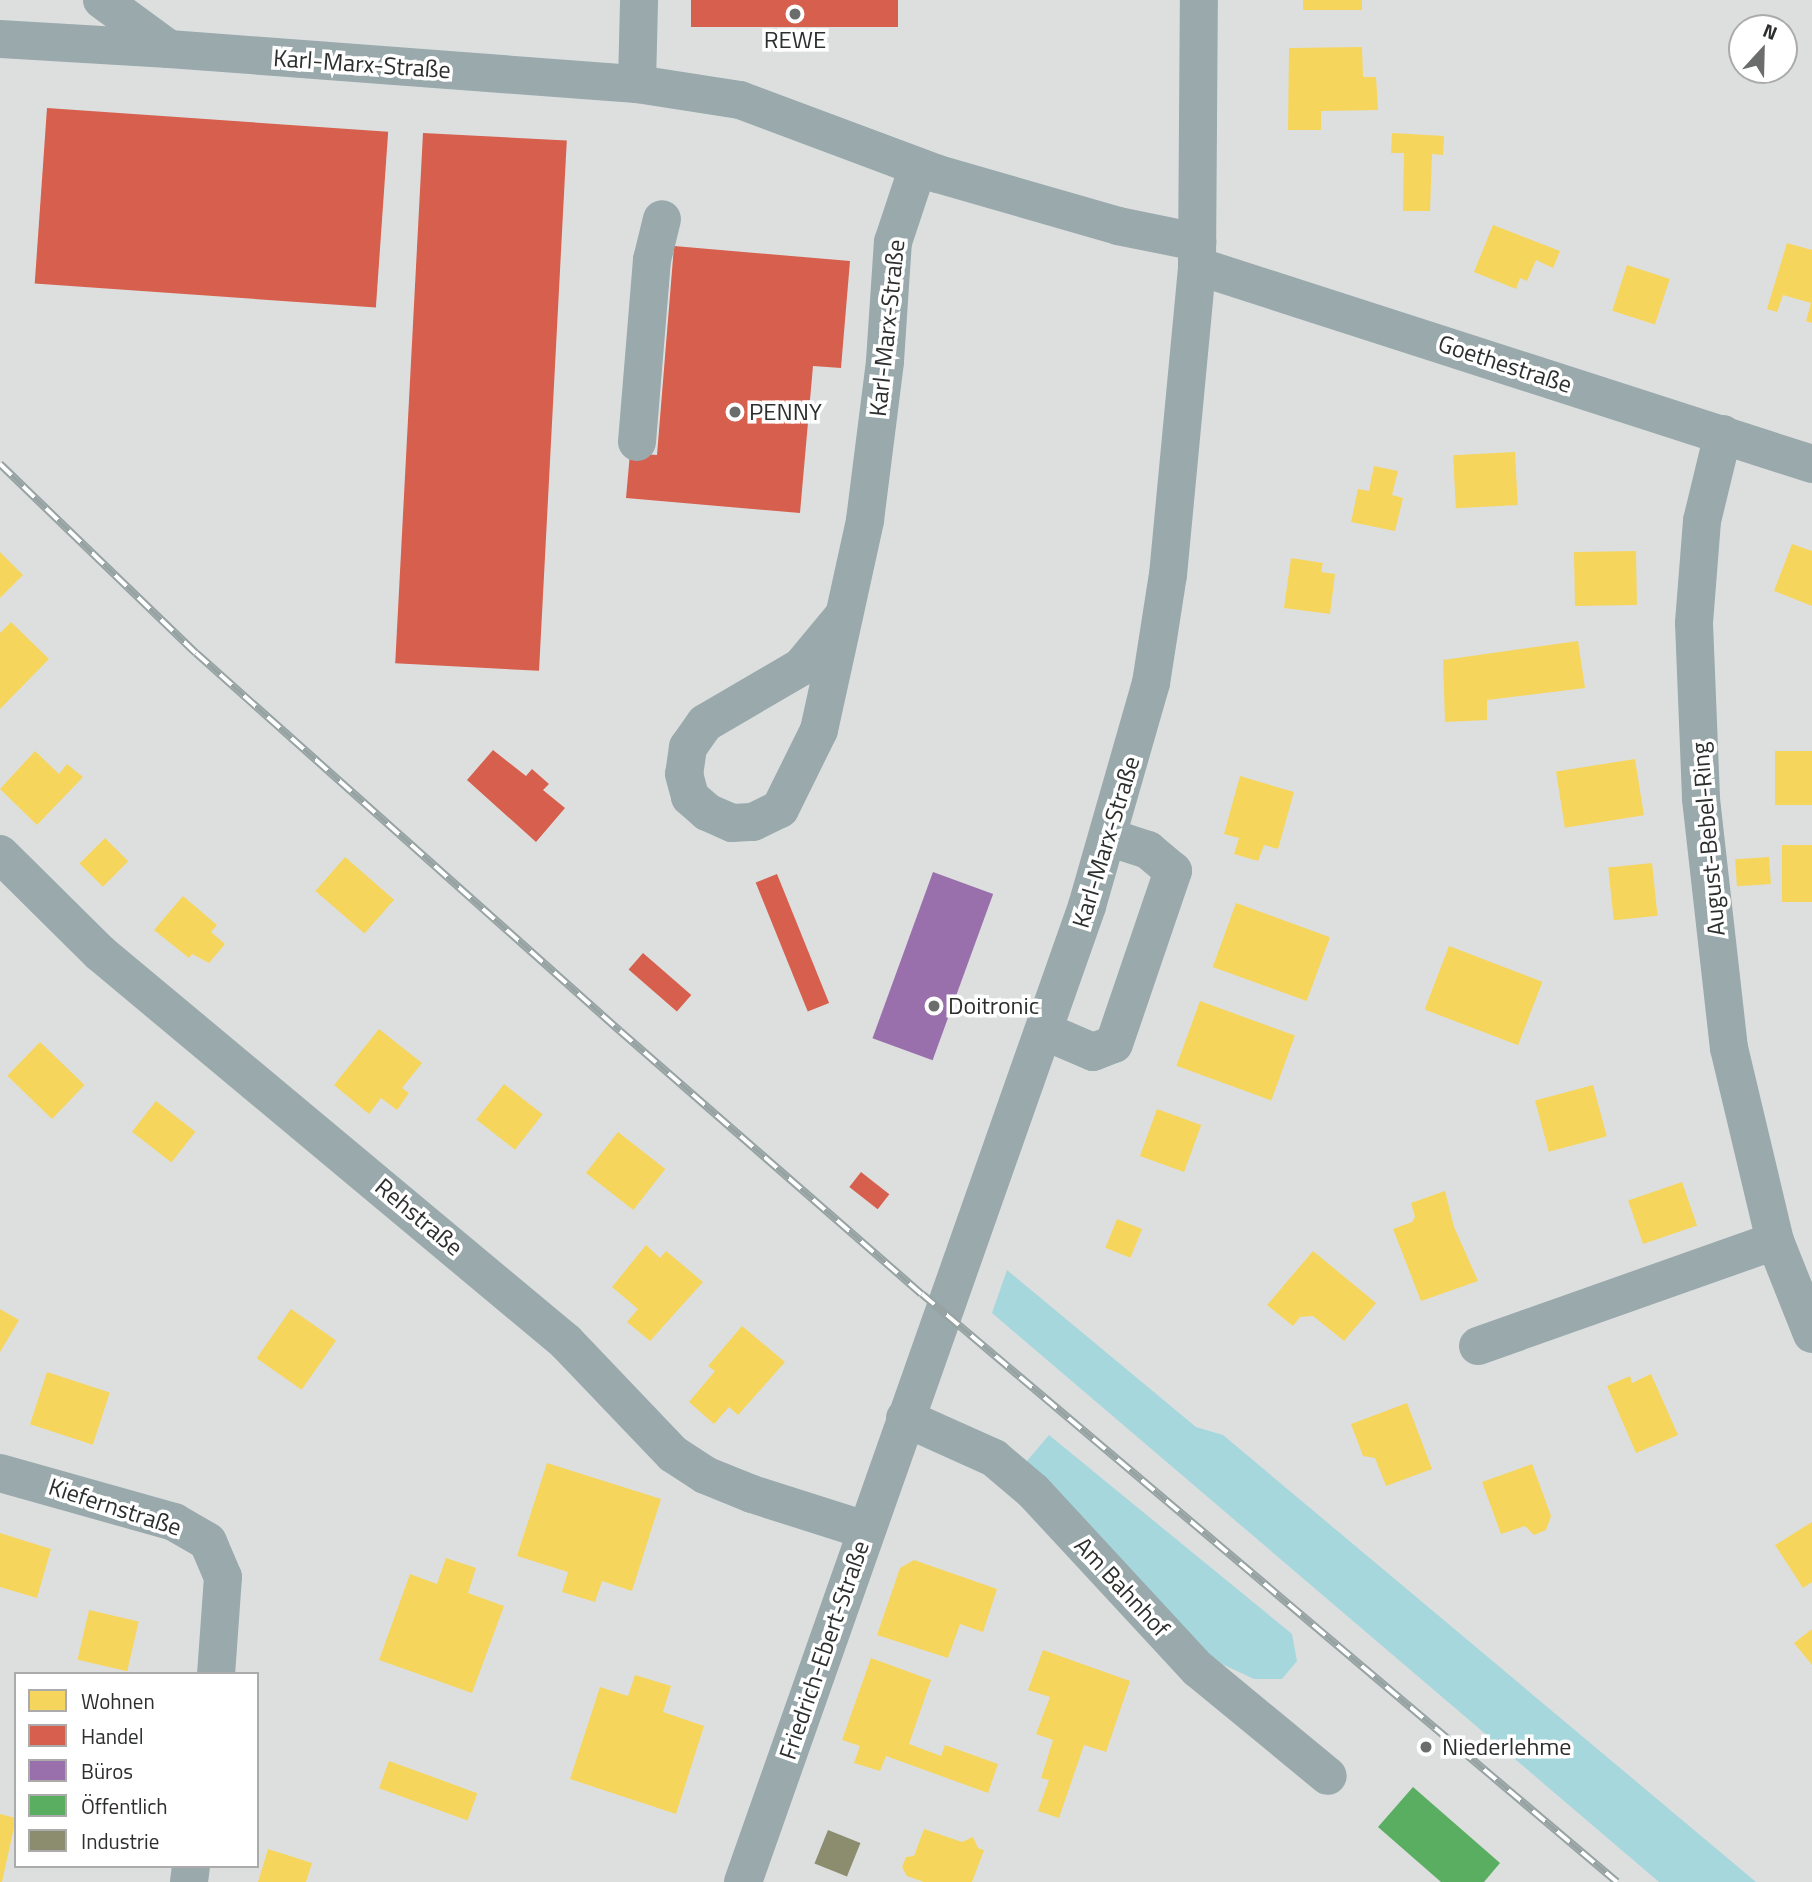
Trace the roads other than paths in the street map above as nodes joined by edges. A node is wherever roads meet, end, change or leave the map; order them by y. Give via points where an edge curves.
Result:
1 (102, 0) edge
2 (639, 0) edge
3 (1199, 0) edge
4 (0, 38) edge
5 (169, 49) junction
6 (638, 85) junction
7 (918, 167) junction
8 (662, 219) dead end
9 (1197, 254) junction
10 (1723, 434) junction
11 (637, 442) dead end
12 (1812, 464) edge
13 (844, 615) junction
14 (1110, 838) junction
15 (0, 853) edge
16 (1044, 1031) junction
17 (1775, 1241) junction
18 (1812, 1334) edge
19 (1478, 1346) dead end
20 (905, 1418) junction
21 (4, 1471) edge
22 (865, 1530) junction
23 (216, 1672) edge
24 (1328, 1776) dead end
25 (743, 1882) edge

1 - 5 street
2 - 6 street
3 - 9 street, Karl-Marx-Straße
4 - 5 street, Karl-Marx-Straße
5 - 6 street, Karl-Marx-Straße
6 - 7 street, Karl-Marx-Straße via 740,100
7 - 9 street, Karl-Marx-Straße
7 - 13 street, Karl-Marx-Straße via 893,242 885,361 867,507
8 - 11 street via 652,260
9 - 10 street, Goethestraße
9 - 14 street, Karl-Marx-Straße via 1168,575 1151,683
10 - 12 street, Goethestraße
10 - 17 street, August-Bebel-Ring via 1702,522 1695,623 1701,799 1729,1048
13 - 13 street, Karl-Marx-Straße via 801,667 705,723 688,747 684,774 690,797 707,812 732,823 753,822 780,809 819,730
14 - 16 street, Karl-Marx-Straße
14 - 16 street via 1148,850 1173,871 1148,945 1114,1044 1093,1052
15 - 22 street, Rehstraße via 100,953 566,1342 673,1454 740,1489
16 - 20 street, Karl-Marx-Straße
17 - 18 street, August-Bebel-Ring
17 - 19 street
20 - 22 street, Friedrich-Ebert-Straße
20 - 24 street, Am Bahnhof via 993,1458 1033,1491 1198,1669
21 - 23 street, Kiefernstraße via 174,1522 208,1542 223,1577
22 - 25 street, Friedrich-Ebert-Straße

